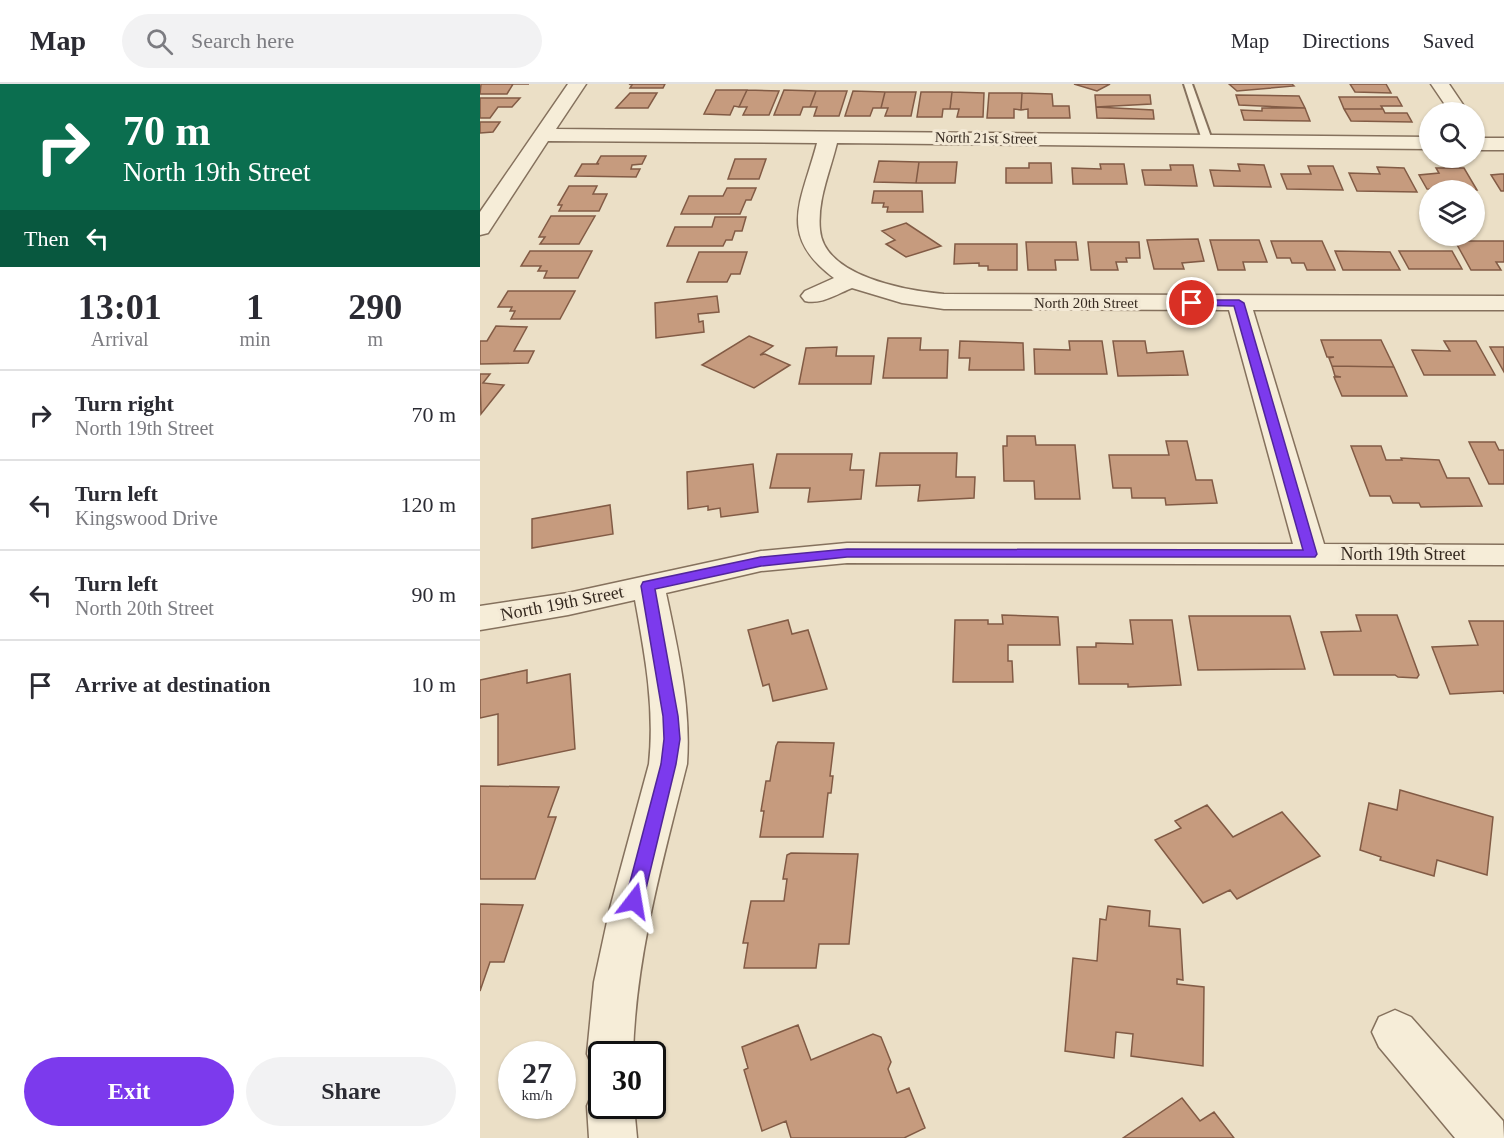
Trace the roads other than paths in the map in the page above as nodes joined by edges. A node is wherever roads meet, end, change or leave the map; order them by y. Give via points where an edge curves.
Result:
1 (577, 84) edge
2 (1188, 84) edge
3 (1440, 84) edge
4 (1452, 102) edge
5 (542, 135) junction
6 (829, 136) junction
7 (1207, 140) junction
8 (1485, 142) edge
9 (1419, 143) edge
10 (1504, 144) edge
11 (480, 228) edge
12 (852, 279) junction
13 (813, 296) dead end
14 (1239, 303) junction
15 (1504, 303) edge
16 (1311, 554) junction
17 (1504, 555) edge
18 (648, 586) junction
19 (480, 618) edge
20 (1395, 1032) dead end
21 (611, 1041) edge
22 (611, 1119) edge
23 (613, 1138) edge
24 (1486, 1138) edge

1 - 5 street
2 - 7 lane
3 - 4 street
5 - 6 street, North 21st Street
5 - 11 street
6 - 7 street, North 21st Street
6 - 12 street, North 20th Street via 809,215 809,232 819,254
7 - 9 street, North 21st Street
8 - 10 street
12 - 13 street
12 - 14 street, North 20th Street via 900,296 944,302
14 - 15 street, North 20th Street
14 - 16 street
16 - 17 street, North 19th Street
16 - 18 street, North 19th Street via 847,553 761,561
18 - 19 street, North 19th Street
18 - 21 street via 672,739 620,958
20 - 24 street
22 - 23 street

